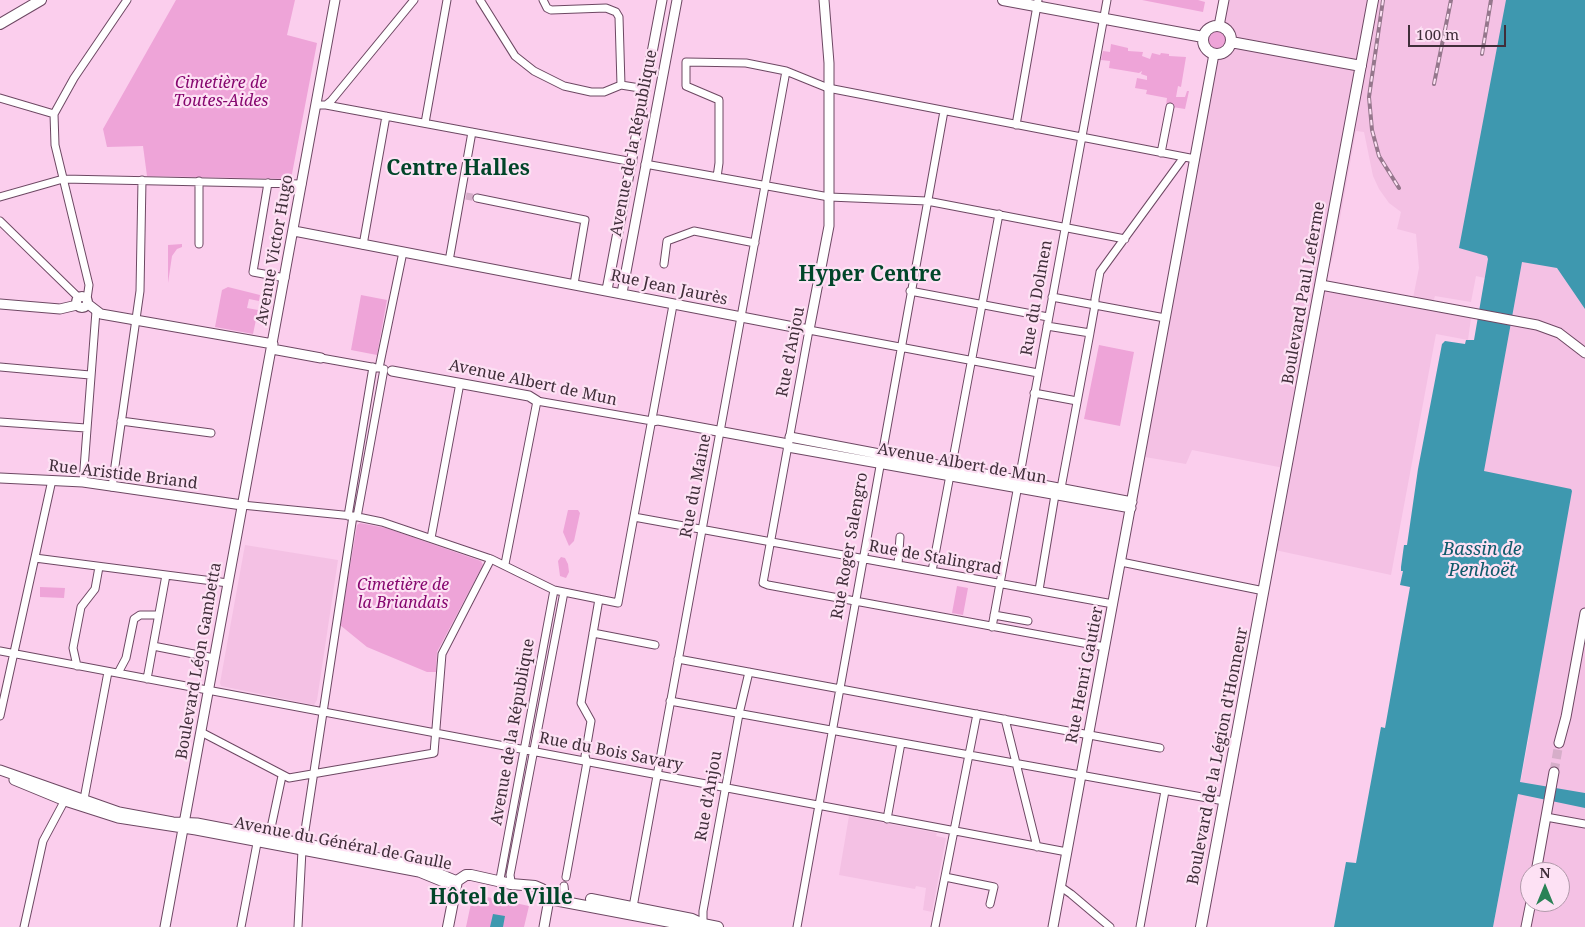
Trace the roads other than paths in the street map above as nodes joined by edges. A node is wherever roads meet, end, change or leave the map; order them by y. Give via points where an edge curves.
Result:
1 (41, 0) edge
2 (127, 0) edge
3 (335, 0) edge
4 (414, 0) edge
5 (447, 0) edge
6 (480, 0) edge
7 (543, 0) edge
8 (662, 0) edge
9 (677, 0) edge
10 (824, 0) edge
11 (1003, 0) edge
12 (1107, 0) edge
13 (1224, 0) edge
14 (1373, 0) edge
15 (1037, 3) edge
16 (1104, 19) junction
17 (0, 24) edge
18 (1219, 26) junction
19 (1203, 37) junction
20 (1231, 42) junction
21 (1214, 54) junction
22 (1361, 66) junction
23 (786, 71) junction
24 (621, 85) junction
25 (828, 88) junction
26 (646, 89) junction
27 (0, 98) edge
28 (316, 105) junction
29 (326, 105) junction
30 (1170, 107) dead end
31 (944, 110) junction
32 (54, 114) junction
33 (386, 116) junction
34 (425, 124) junction
35 (1016, 124) junction
36 (472, 132) junction
37 (1082, 137) junction
38 (1161, 153) junction
39 (1184, 157) junction
40 (1195, 159) junction
41 (633, 162) junction
42 (645, 164) junction
43 (717, 177) junction
44 (63, 179) junction
45 (142, 180) junction
46 (199, 182) junction
47 (268, 183) junction
48 (302, 184) junction
49 (765, 186) junction
50 (0, 197) edge
51 (829, 197) junction
52 (477, 198) tunnel mouth
53 (927, 201) junction
54 (999, 214) junction
55 (0, 221) edge
56 (1064, 226) junction
57 (294, 232) junction
58 (1126, 238) junction
59 (755, 243) junction
60 (199, 244) dead end
61 (363, 244) junction
62 (403, 252) junction
63 (449, 261) junction
64 (664, 264) dead end
65 (285, 278) junction
66 (574, 284) junction
67 (1321, 285) junction
68 (607, 290) junction
69 (910, 291) junction
70 (624, 294) junction
71 (1052, 297) junction
72 (83, 301) junction
73 (0, 304) edge
74 (981, 304) junction
75 (673, 305) junction
76 (1095, 305) junction
77 (96, 311) junction
78 (1048, 317) junction
79 (741, 318) junction
80 (1166, 318) junction
81 (135, 320) junction
82 (1047, 326) junction
83 (809, 330) junction
84 (1090, 333) junction
85 (273, 347) junction
86 (900, 347) junction
87 (1585, 353) edge
88 (322, 358) joint
89 (970, 360) junction
90 (0, 367) edge
91 (382, 369) junction
92 (1038, 373) junction
93 (90, 375) junction
94 (460, 383) junction
95 (1034, 393) junction
96 (537, 401) junction
97 (1077, 401) junction
98 (121, 421) junction
99 (652, 421) junction
100 (0, 422) edge
101 (86, 428) junction
102 (720, 431) junction
103 (211, 433) dead end
104 (789, 443) junction
105 (881, 454) junction
106 (879, 464) junction
107 (951, 466) junction
108 (949, 476) junction
109 (0, 478) edge
110 (1018, 479) junction
111 (52, 480) junction
112 (83, 482) junction
113 (112, 487) junction
114 (1016, 488) junction
115 (1058, 491) junction
116 (242, 505) junction
117 (1131, 505) junction
118 (352, 516) junction
119 (634, 517) junction
120 (702, 529) junction
121 (900, 537) dead end
122 (431, 538) junction
123 (773, 542) junction
124 (35, 558) junction
125 (862, 558) junction
126 (491, 559) junction
127 (1121, 562) junction
128 (504, 564) junction
129 (898, 565) junction
130 (98, 567) junction
131 (932, 571) junction
132 (166, 575) junction
133 (228, 583) junction
134 (999, 583) junction
135 (554, 590) junction
136 (1039, 590) junction
137 (1264, 590) junction
138 (564, 592) junction
139 (599, 599) junction
140 (854, 601) junction
141 (1113, 604) junction
142 (1585, 614) edge
143 (158, 615) junction
144 (994, 615) junction
145 (1028, 621) dead end
146 (992, 627) junction
147 (593, 633) junction
148 (655, 645) dead end
149 (153, 646) junction
150 (1105, 647) junction
151 (0, 651) edge
152 (14, 654) junction
153 (214, 658) junction
154 (678, 659) junction
155 (78, 666) junction
156 (108, 672) junction
157 (749, 672) junction
158 (118, 673) junction
159 (147, 679) junction
160 (838, 688) junction
161 (208, 690) junction
162 (670, 701) junction
163 (323, 712) junction
164 (741, 714) junction
165 (977, 714) junction
166 (0, 716) edge
167 (1005, 719) junction
168 (831, 730) junction
169 (201, 732) junction
170 (437, 734) junction
171 (1089, 734) junction
172 (901, 743) junction
173 (1559, 743) tunnel mouth
174 (1160, 748) dead end
175 (524, 750) junction
176 (534, 752) junction
177 (968, 756) junction
178 (587, 762) junction
179 (1015, 764) junction
180 (0, 770) edge
181 (1554, 772) tunnel mouth
182 (0, 774) edge
183 (657, 775) junction
184 (282, 776) junction
185 (313, 776) junction
186 (1081, 776) junction
187 (726, 788) junction
188 (1165, 791) junction
189 (66, 797) junction
190 (84, 798) junction
191 (1224, 801) junction
192 (818, 806) junction
193 (103, 809) junction
194 (1546, 817) junction
195 (887, 819) junction
196 (1585, 824) edge
197 (183, 826) junction
198 (953, 831) junction
199 (258, 839) junction
200 (268, 841) junction
201 (1037, 846) junction
202 (302, 847) junction
203 (1067, 852) junction
204 (1538, 862) edge
205 (566, 877) dead end
206 (944, 878) junction
207 (498, 879) junction
208 (457, 881) junction
209 (512, 882) junction
210 (1061, 888) junction
211 (549, 898) junction
212 (990, 904) dead end
213 (633, 907) junction
214 (1529, 912) edge
215 (703, 926) edge
216 (24, 927) edge
217 (165, 927) edge
218 (241, 927) edge
219 (298, 927) edge
220 (448, 927) edge
221 (544, 927) edge
222 (718, 927) edge
223 (797, 927) edge
224 (935, 927) edge
225 (1053, 927) edge
226 (1110, 927) edge
227 (1140, 927) edge
228 (1201, 927) edge
229 (1526, 927) edge

1 - 17 main road
2 - 32 street via 70,84
3 - 28 street, Avenue Victor Hugo
4 - 29 street
5 - 34 street
6 - 24 street via 524,65 564,86 591,92 604,92
7 - 24 street via 551,10 606,8 616,12 619,17
8 - 26 street, Avenue de la République
9 - 42 street, Avenue de la République
10 - 25 street, Rue d'Anjou
11 - 15 main road
12 - 16 street, Rue du Dolmen
13 - 18 street
14 - 22 main road, Boulevard Paul Leferme
15 - 16 main road
15 - 35 street
16 - 19 main road
16 - 37 street, Rue du Dolmen
18 - 19 main road via 1211,28
18 - 20 main road via 1229,34
19 - 21 main road via 1204,46
20 - 21 main road via 1225,51
20 - 22 main road
21 - 40 street, Rue Henri Gautier
22 - 67 main road, Boulevard Paul Leferme
23 - 25 street
23 - 43 street via 746,63 686,62 686,86 719,100 720,163
23 - 49 street, Rue du Maine
24 - 26 street
25 - 31 street
25 - 51 street, Rue d'Anjou
26 - 41 street, Avenue de la République
27 - 32 street
28 - 29 street
28 - 48 street, Avenue Victor Hugo
29 - 33 street
30 - 38 street
31 - 35 street
31 - 53 street, Rue Roger Salengro
32 - 44 street via 55,145
33 - 34 street
33 - 61 street
34 - 36 street
35 - 37 street
36 - 41 street
36 - 63 street
37 - 38 street
37 - 56 street, Rue du Dolmen
38 - 39 street
39 - 40 street
39 - 58 street
40 - 80 street, Rue Henri Gautier
41 - 68 street, Avenue de la République
42 - 43 street
42 - 70 street, Avenue de la République
43 - 49 street
44 - 45 street
44 - 50 street
44 - 72 street via 89,289
45 - 46 street
45 - 81 street via 140,290
46 - 47 street
46 - 60 street
47 - 48 street
47 - 65 street via 253,272
48 - 57 street, Avenue Victor Hugo
49 - 51 street
49 - 59 street, Rue du Maine
51 - 53 street
51 - 83 street, Rue d'Anjou via 829,226
52 - 66 street via 585,220
53 - 54 street
53 - 69 street, Rue Roger Salengro
54 - 56 street
54 - 74 street
55 - 72 street
56 - 58 street
56 - 71 street, Rue du Dolmen
57 - 61 street, Rue Jean Jaurès
57 - 65 street, Avenue Victor Hugo
58 - 76 street via 1100,272
59 - 64 street via 694,231 667,240
59 - 79 street, Rue du Maine
61 - 62 street, Rue Jean Jaurès
62 - 63 street, Rue Jean Jaurès
62 - 91 street
63 - 66 street, Rue Jean Jaurès
65 - 85 street, Avenue Victor Hugo
66 - 68 street, Rue Jean Jaurès
67 - 87 street via 1523,323 1559,333
67 - 137 main road, Boulevard Paul Leferme
68 - 70 street, Rue Jean Jaurès
69 - 74 street
69 - 86 street, Rue Roger Salengro
70 - 75 street, Rue Jean Jaurès
71 - 76 street
71 - 78 street, Rue du Dolmen
72 - 73 street via 60,309
72 - 77 street
74 - 78 street
74 - 89 street
75 - 79 street, Rue Jean Jaurès
75 - 99 street
76 - 80 street
76 - 84 street
77 - 81 street, Avenue Albert de Mun
77 - 93 street
78 - 82 street, Rue du Dolmen
79 - 83 street, Rue Jean Jaurès
79 - 102 street, Rue du Maine
80 - 117 street, Rue Henri Gautier
81 - 85 street, Avenue Albert de Mun
81 - 98 street
82 - 84 street
82 - 92 street, Rue du Dolmen
83 - 86 street, Rue Jean Jaurès
83 - 104 street, Rue d'Anjou
84 - 97 street
85 - 88 street, Avenue Albert de Mun
85 - 116 street, Avenue Victor Hugo
86 - 89 street, Rue Jean Jaurès
86 - 105 street, Rue Roger Salengro
88 - 91 street, Avenue Albert de Mun
89 - 92 street, Rue Jean Jaurès
89 - 107 street
90 - 93 street
91 - 94 street, Avenue Albert de Mun
91 - 118 street
91 - 118 street
92 - 95 street, Rue du Dolmen
93 - 101 street
94 - 96 street, Avenue Albert de Mun via 529,396
94 - 122 street
95 - 97 street
95 - 110 street, Rue du Dolmen
96 - 99 street, Avenue Albert de Mun
96 - 128 street
97 - 115 street
98 - 103 street
98 - 113 street
99 - 102 street, Avenue Albert de Mun
99 - 119 street
100 - 101 street
101 - 112 street
102 - 104 street, Avenue Albert de Mun
102 - 120 street, Rue du Maine
104 - 105 street, Avenue Albert de Mun
104 - 106 street, Avenue Albert de Mun
104 - 123 street, Rue d'Anjou
105 - 106 street, Rue Roger Salengro
105 - 107 street, Avenue Albert de Mun
106 - 108 street, Avenue Albert de Mun
106 - 125 street, Rue Roger Salengro
107 - 108 street
107 - 110 street, Avenue Albert de Mun
108 - 114 street, Avenue Albert de Mun
108 - 131 street
109 - 111 street, Rue Aristide Briand
110 - 114 street, Rue du Dolmen
110 - 115 street, Avenue Albert de Mun
111 - 112 street, Rue Aristide Briand
111 - 124 street
112 - 113 street, Rue Aristide Briand
113 - 116 street, Rue Aristide Briand
114 - 115 street, Avenue Albert de Mun
114 - 134 street, Rue du Dolmen
115 - 117 street, Avenue Albert de Mun
115 - 136 street
116 - 118 street
116 - 133 street, Boulevard Léon Gambetta
117 - 127 street, Rue Henri Gautier
118 - 122 street
118 - 163 street
119 - 120 street, Rue de Stalingrad
119 - 139 street via 618,603
120 - 123 street, Rue de Stalingrad
120 - 154 street, Rue du Maine
121 - 129 street
122 - 126 street
123 - 125 street, Rue de Stalingrad
123 - 140 street, Rue d'Anjou via 763,582
124 - 130 street
124 - 152 street
125 - 129 street, Rue de Stalingrad
125 - 140 street, Rue Roger Salengro
126 - 128 street
126 - 170 street via 442,654
127 - 137 street
127 - 141 street, Rue Henri Gautier
128 - 135 street
129 - 131 street, Rue de Stalingrad
130 - 132 street
130 - 155 street via 95,590 81,607 73,648
131 - 134 street, Rue de Stalingrad
132 - 133 street
132 - 143 street
133 - 153 street, Boulevard Léon Gambetta
134 - 136 street, Rue de Stalingrad
134 - 144 street, Rue du Dolmen
135 - 138 street
135 - 175 street, Avenue de la République
136 - 141 street, Rue de Stalingrad
137 - 191 main road, Boulevard de la Légion d'Honneur
138 - 139 street
138 - 176 street, Avenue de la République
139 - 147 street
140 - 146 street
140 - 160 street, Rue Roger Salengro
141 - 150 street, Rue Henri Gautier
142 - 173 street
143 - 149 street
143 - 158 street via 140,615 134,619 126,658
144 - 145 street
144 - 146 street, Rue du Dolmen
146 - 150 street
147 - 148 street
147 - 178 street via 581,703 591,721 585,756
149 - 153 street
149 - 159 street
150 - 171 street, Rue Henri Gautier
151 - 152 street, Rue du Bois Savary
152 - 155 street, Rue du Bois Savary
152 - 166 street
153 - 161 street, Boulevard Léon Gambetta
154 - 157 street
154 - 162 street, Rue du Maine
155 - 156 street, Rue du Bois Savary
156 - 158 street, Rue du Bois Savary
156 - 190 street
157 - 160 street
157 - 164 street, Rue d'Anjou
158 - 159 street, Rue du Bois Savary
159 - 161 street, Rue du Bois Savary
160 - 165 street
160 - 168 street, Rue Roger Salengro
161 - 163 street, Rue du Bois Savary
161 - 169 street, Boulevard Léon Gambetta
162 - 164 street
162 - 183 street, Rue du Maine
163 - 170 street, Rue du Bois Savary
163 - 185 street
164 - 168 street
164 - 187 street, Rue d'Anjou
165 - 167 street
165 - 177 street
167 - 171 street
167 - 179 street
168 - 172 street
168 - 192 street, Rue Roger Salengro
169 - 184 street
169 - 197 street, Boulevard Léon Gambetta
170 - 175 street, Rue du Bois Savary
170 - 185 street via 434,753
171 - 174 street
171 - 186 street, Rue Henri Gautier
172 - 177 street
172 - 195 street
175 - 176 street, Rue du Bois Savary
175 - 207 street, Avenue de la République
176 - 178 street, Rue du Bois Savary
176 - 209 street, Avenue de la République via 510,875
177 - 179 street
177 - 198 street
178 - 183 street, Rue du Bois Savary
178 - 205 street
179 - 186 street
179 - 201 street
180 - 189 street
181 - 194 street
182 - 189 street
183 - 187 street, Rue du Bois Savary
183 - 213 street, Rue du Maine
184 - 185 street
184 - 200 street
185 - 202 street
186 - 188 street
186 - 203 street, Rue Henri Gautier
187 - 192 street, Rue du Bois Savary
187 - 215 street, Rue d'Anjou
188 - 191 street
188 - 227 street
189 - 190 street
189 - 193 street
189 - 216 street via 42,841
190 - 193 street
191 - 228 main road, Boulevard de la Légion d'Honneur
192 - 195 street, Rue du Bois Savary
192 - 223 street, Rue Roger Salengro
193 - 197 street, Avenue du Général de Gaulle via 118,818
194 - 196 street
194 - 204 street
195 - 198 street, Rue du Bois Savary
197 - 199 street, Avenue du Général de Gaulle
197 - 217 street, Boulevard Léon Gambetta
198 - 201 street, Rue du Bois Savary
198 - 206 street
199 - 200 street, Avenue du Général de Gaulle
199 - 218 street
200 - 202 street, Avenue du Général de Gaulle
201 - 203 street, Rue du Bois Savary
202 - 208 street, Avenue du Général de Gaulle via 421,866
202 - 219 street
203 - 210 street, Rue Henri Gautier
206 - 212 street via 994,887
206 - 224 street
207 - 208 main road via 466,875
207 - 209 main road
208 - 220 main road
209 - 211 main road via 541,889
210 - 225 street, Rue Henri Gautier
210 - 226 street
211 - 213 main road via 564,890
211 - 215 main road
211 - 221 street
213 - 215 main road via 692,919
214 - 229 street
215 - 222 main road

